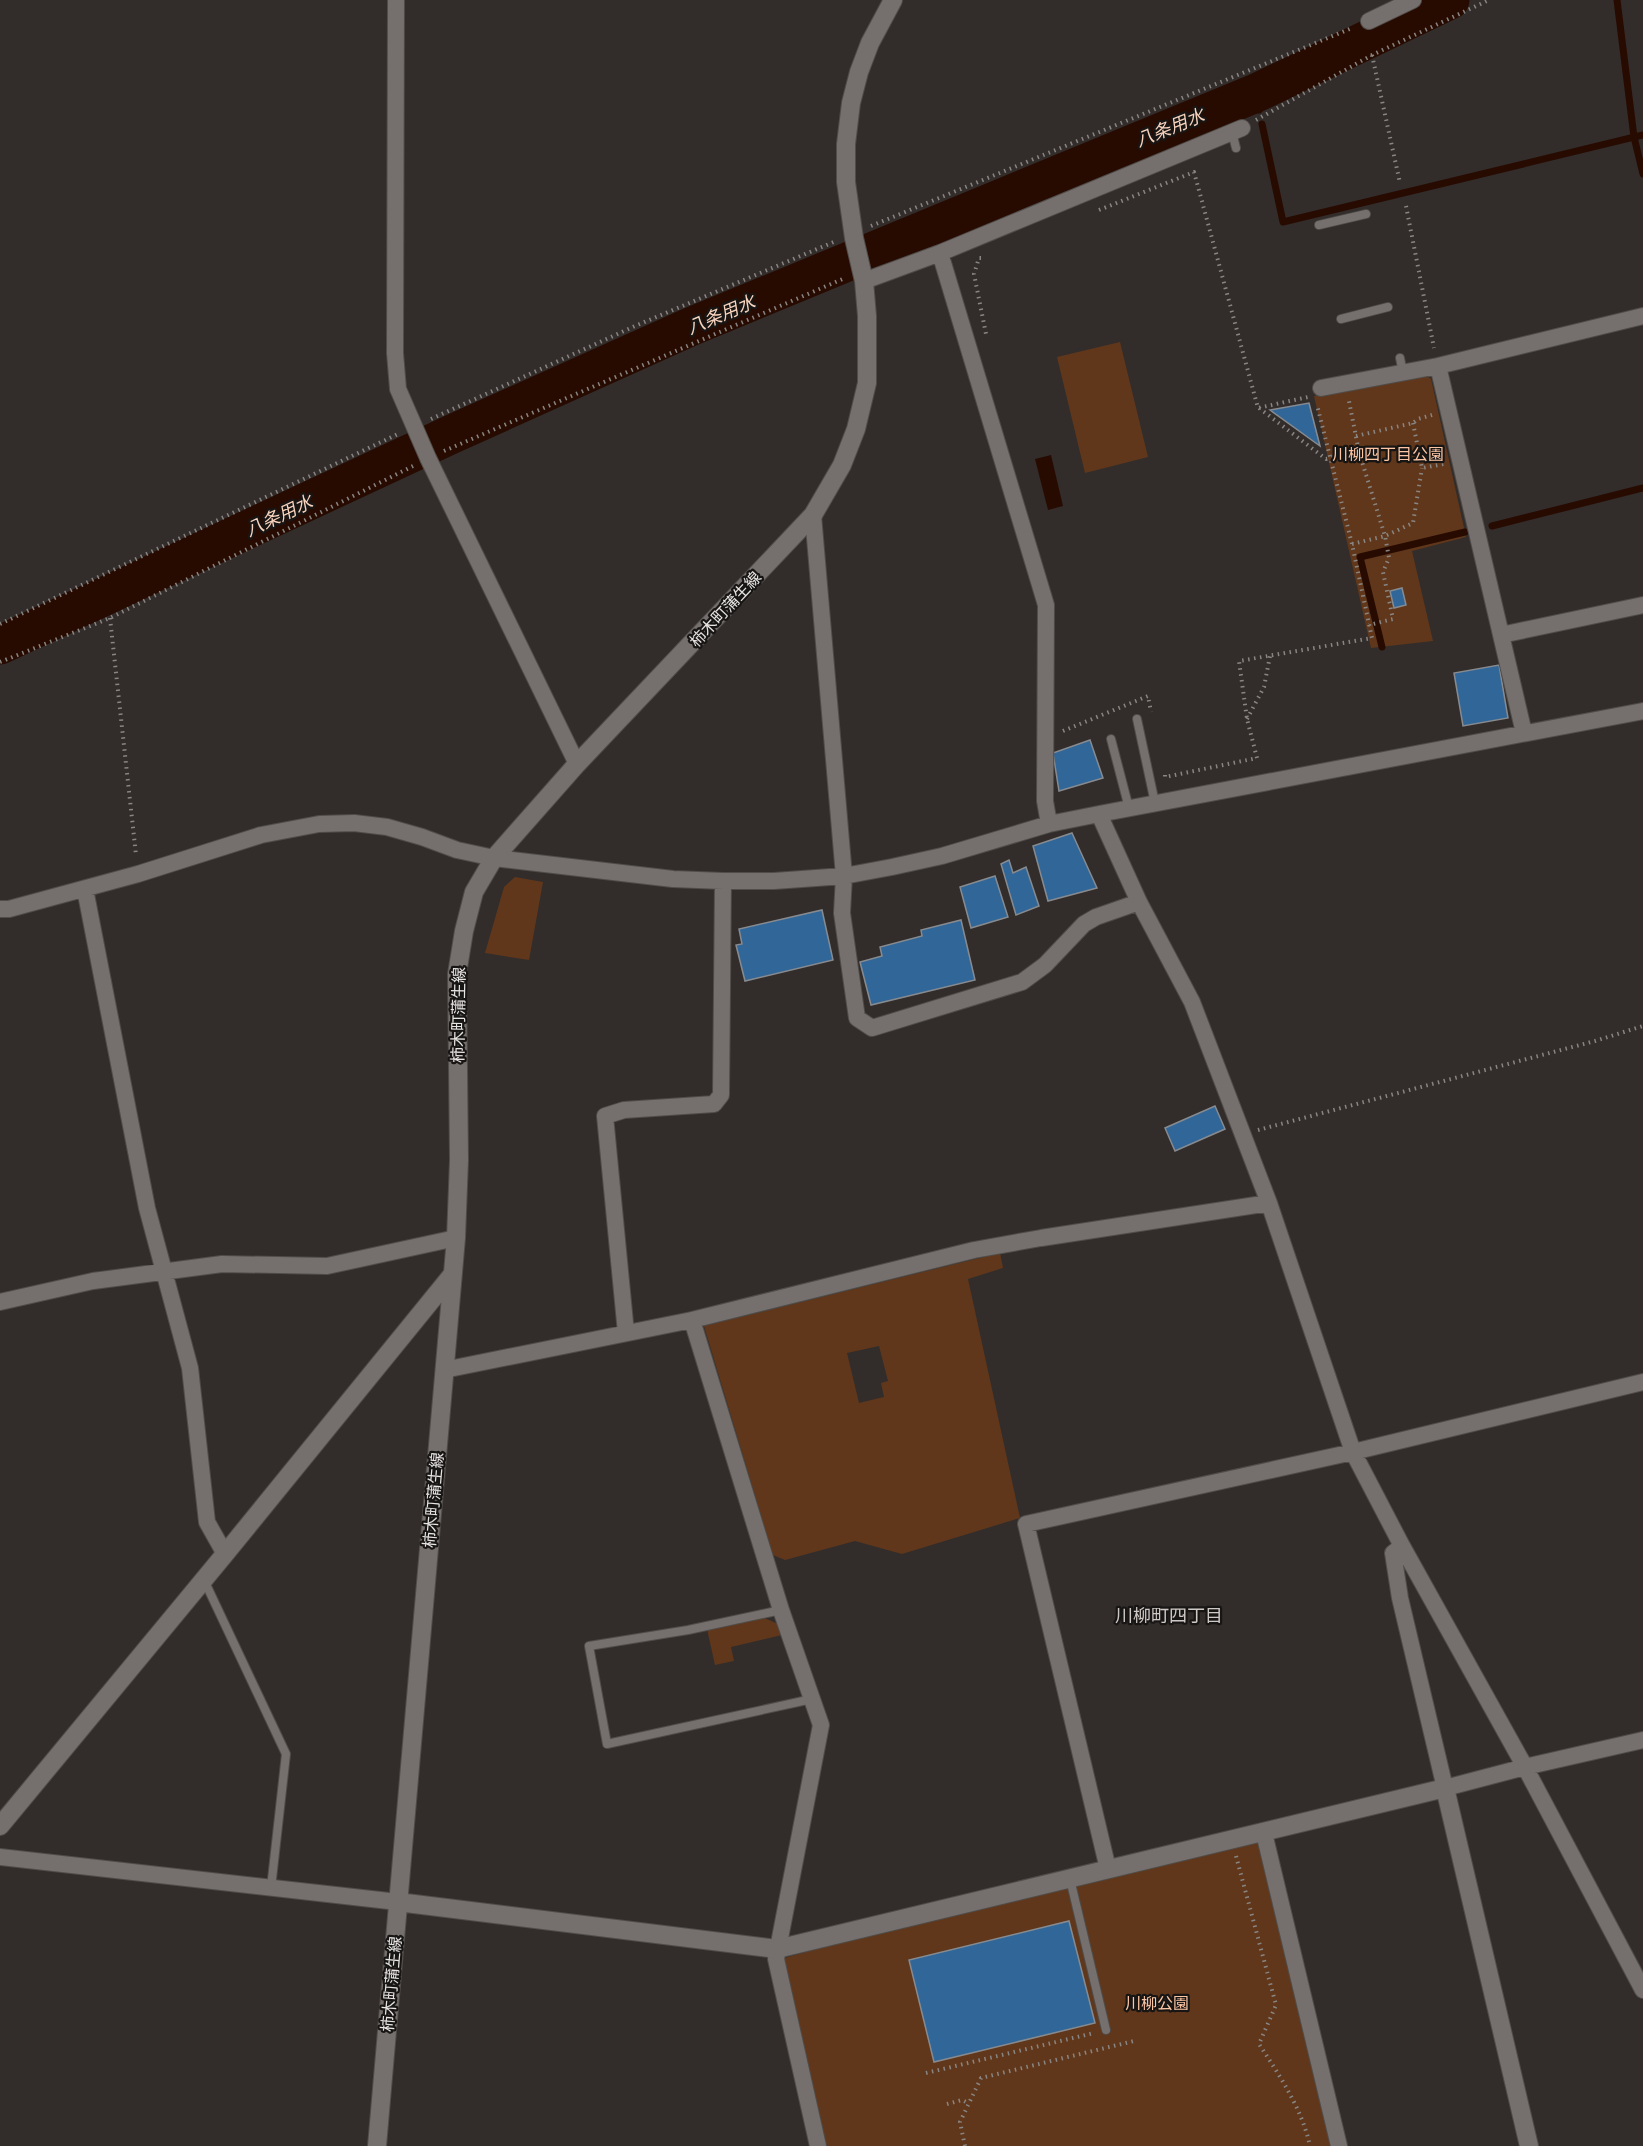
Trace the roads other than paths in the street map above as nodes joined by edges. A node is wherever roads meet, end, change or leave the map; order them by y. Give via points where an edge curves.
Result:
1 (396, 0) edge
2 (1413, 0) edge
3 (887, 4) edge
4 (1369, 21) road end
5 (1237, 136) road end
6 (1366, 214) dead end
7 (1319, 225) dead end
8 (940, 253) junction
9 (863, 276) junction
10 (1388, 308) dead end
11 (1643, 316) edge
12 (1341, 319) dead end
13 (1438, 366) junction
14 (1321, 388) dead end
15 (813, 515) junction
16 (1643, 605) edge
17 (1501, 635) junction
18 (1643, 711) edge
19 (1137, 719) dead end
20 (1524, 734) junction
21 (1111, 739) dead end
22 (577, 764) junction
23 (1155, 803) junction
24 (1129, 808) junction
25 (1099, 814) junction
26 (1048, 824) junction
27 (494, 858) junction
28 (844, 876) junction
29 (723, 881) junction
30 (85, 889) junction
31 (1139, 902) junction
32 (0, 909) edge
33 (1269, 1203) junction
34 (456, 1238) junction
35 (164, 1272) junction
36 (452, 1275) junction
37 (0, 1302) edge
38 (692, 1320) junction
39 (626, 1333) junction
40 (444, 1370) junction
41 (1643, 1382) edge
42 (1353, 1452) junction
43 (1402, 1546) junction
44 (225, 1554) junction
45 (204, 1580) junction
46 (781, 1610) junction
47 (812, 1699) junction
48 (1643, 1740) edge
49 (1525, 1767) junction
50 (1445, 1788) junction
51 (0, 1826) edge
52 (1264, 1833) junction
53 (0, 1857) edge
54 (1108, 1869) junction
55 (1070, 1878) junction
56 (271, 1888) junction
57 (398, 1902) junction
58 (777, 1949) junction
59 (1643, 1990) edge
60 (1106, 2030) road end
61 (377, 2146) edge
62 (818, 2146) edge
63 (1339, 2146) edge
64 (1530, 2146) edge

1 - 22 street via 398,389
2 - 4 street
3 - 9 main road, 柿木町蒲生線 via 859,72 846,144 846,182
5 - 8 street
6 - 7 lane
8 - 9 street
8 - 26 street via 1046,605
9 - 15 main road, 柿木町蒲生線 via 867,383 842,465
10 - 12 lane
11 - 13 street
13 - 14 street via 1401,366
13 - 17 street
15 - 22 main road, 柿木町蒲生線
15 - 28 street
16 - 17 street
17 - 20 street
18 - 20 street
19 - 23 lane
20 - 23 street
21 - 24 lane
22 - 27 main road, 柿木町蒲生線
23 - 24 street
24 - 25 street
25 - 26 street
25 - 31 street
26 - 28 street via 942,856
27 - 29 street via 673,879
27 - 30 street via 387,827 319,824 261,835
27 - 34 main road, 柿木町蒲生線 via 474,892 457,974
28 - 29 street
28 - 31 street via 842,913 858,1018 872,1028 1022,982 1045,965 1084,924
29 - 39 street via 721,1095 714,1104 624,1110 605,1116
30 - 32 street
30 - 35 street via 147,1208
31 - 33 street via 1192,1002
33 - 38 street via 974,1250
33 - 42 street
34 - 35 street via 327,1266 222,1264
34 - 36 main road, 柿木町蒲生線
35 - 37 street via 93,1281
35 - 44 street via 190,1368 207,1522
36 - 40 main road, 柿木町蒲生線
36 - 44 main road
38 - 39 street
38 - 46 street
39 - 40 street
40 - 57 main road, 柿木町蒲生線
41 - 42 street
42 - 43 street
42 - 54 street via 1026,1524
43 - 49 street
43 - 50 street via 1393,1553 1400,1598
44 - 45 main road
45 - 51 main road
45 - 56 lane via 286,1754
46 - 47 street
46 - 47 lane via 589,1646 607,1744
47 - 58 street via 820,1725
48 - 49 street
49 - 50 street
49 - 59 street
50 - 52 main road
50 - 64 main road
52 - 54 main road
52 - 63 street
53 - 56 street
54 - 55 main road
55 - 58 main road
55 - 60 lane
56 - 57 street
57 - 58 main road
57 - 61 main road, 柿木町蒲生線
58 - 62 street via 776,1959

